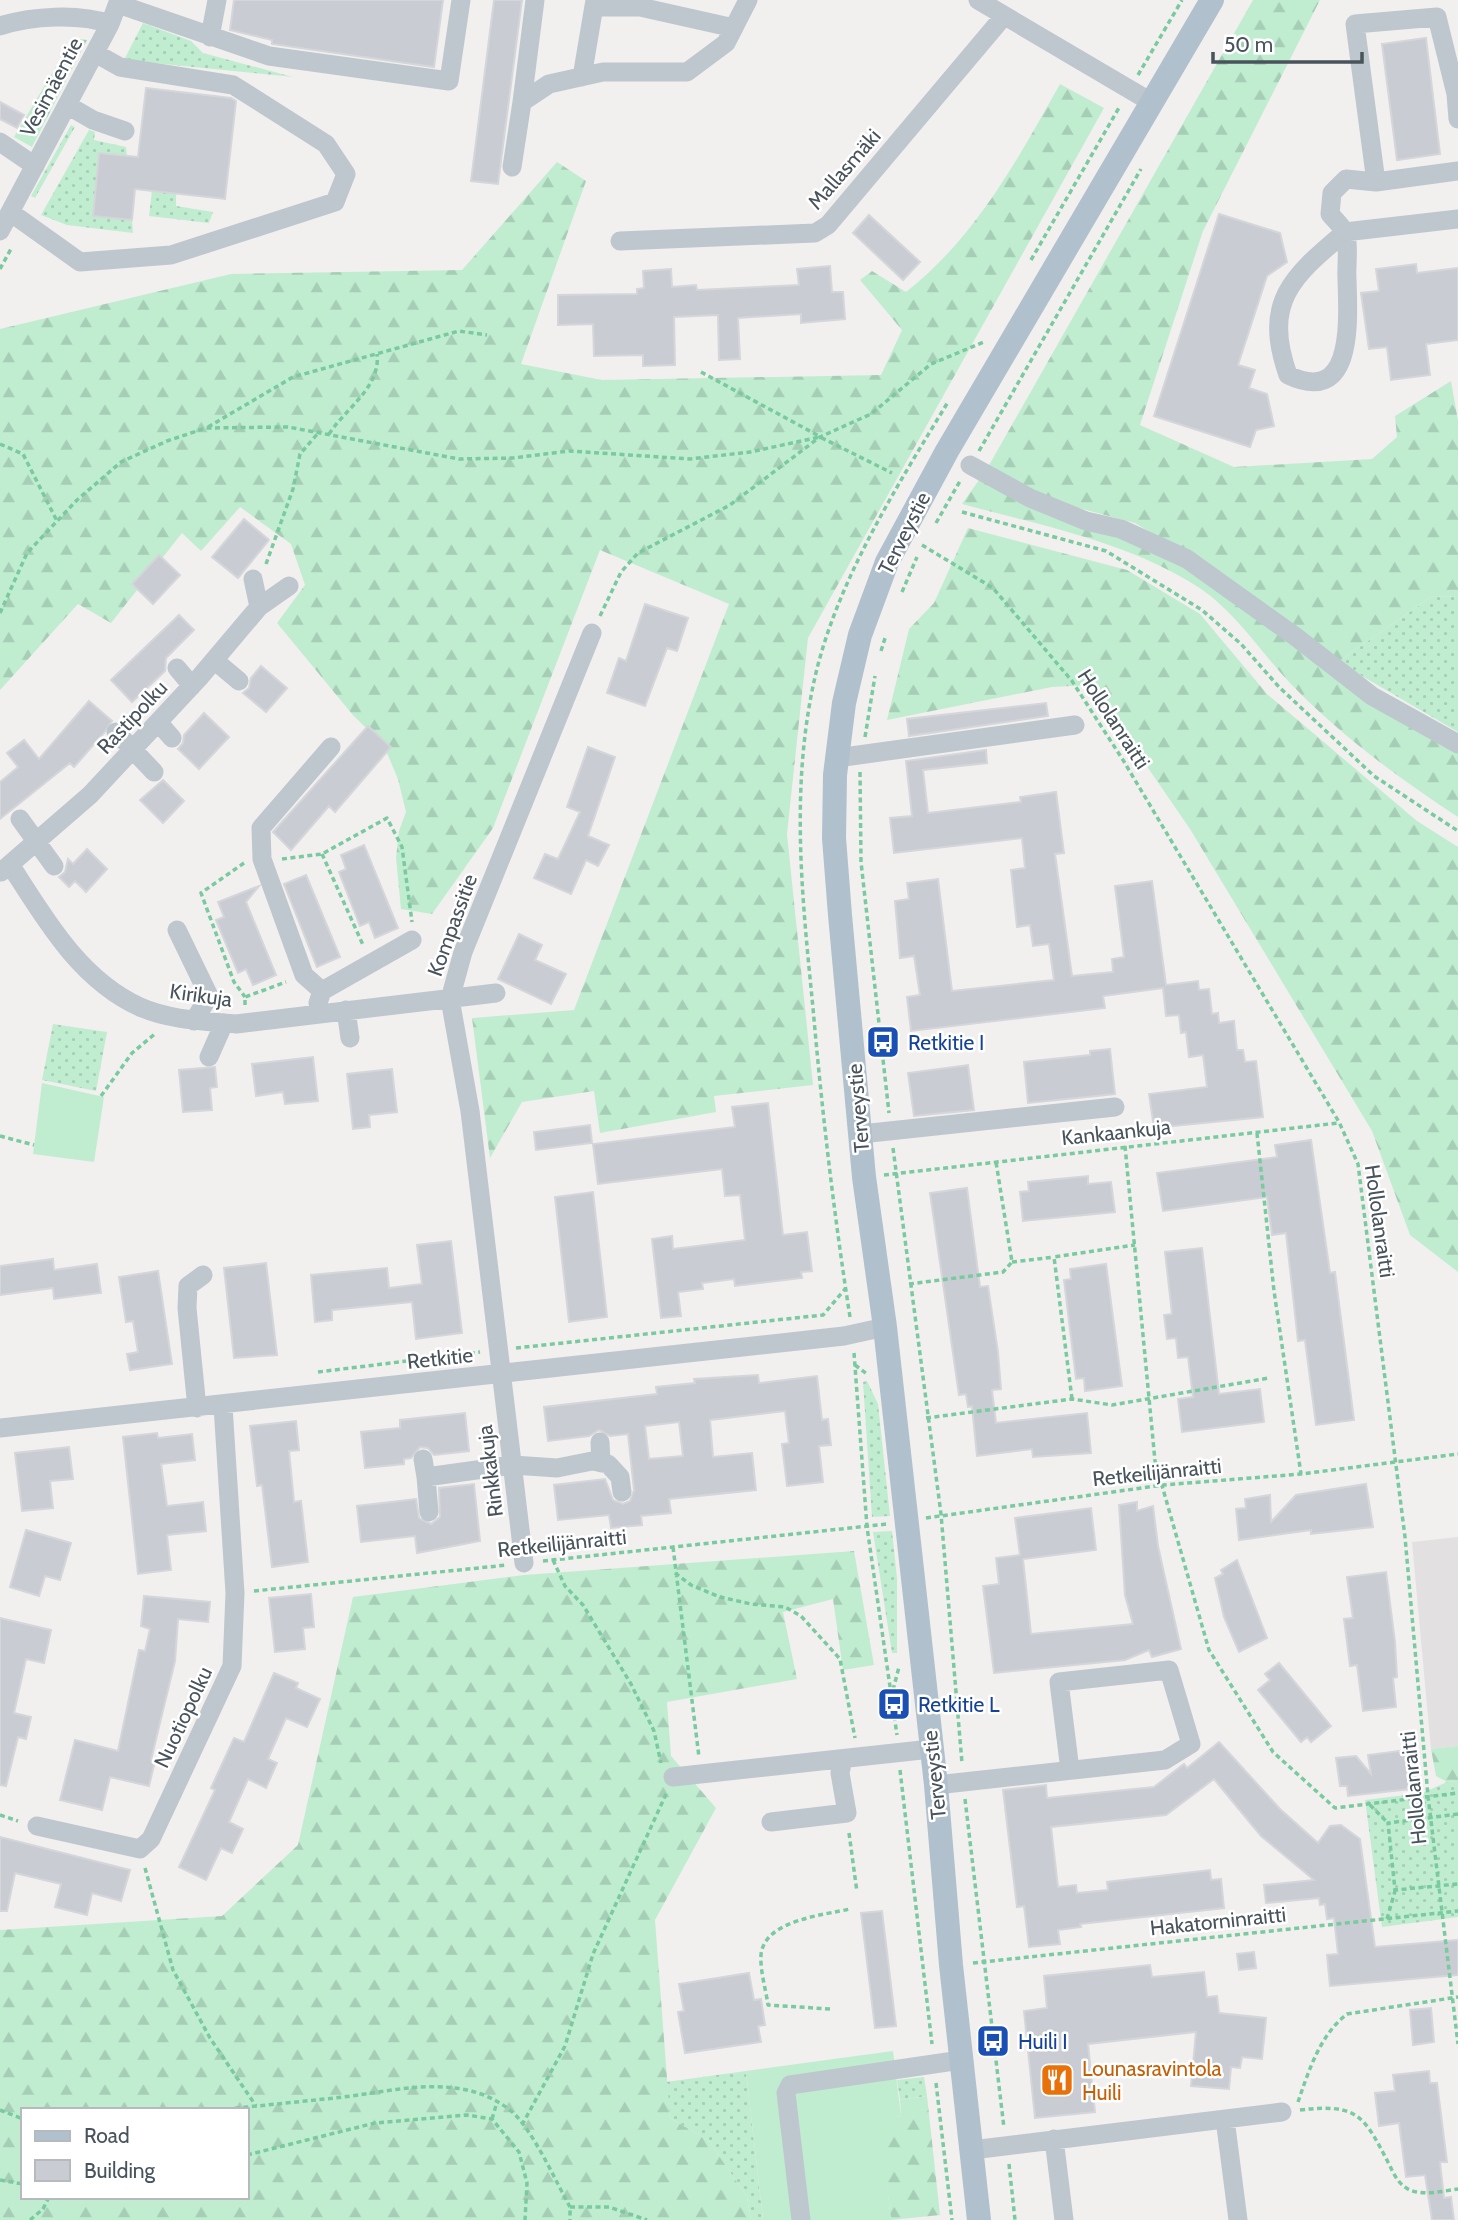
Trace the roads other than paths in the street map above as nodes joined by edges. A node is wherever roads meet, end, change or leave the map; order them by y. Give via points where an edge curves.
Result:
1 (217, 0) edge
2 (461, 0) edge
3 (535, 0) edge
4 (748, 0) edge
5 (978, 0) edge
6 (1212, 0) edge
7 (119, 2) edge
8 (594, 3) edge
9 (1004, 16) junction
10 (110, 24) junction
11 (0, 26) edge
12 (734, 28) junction
13 (211, 37) junction
14 (95, 53) junction
15 (582, 77) junction
16 (1457, 94) edge
17 (522, 102) junction
18 (1152, 102) junction
19 (68, 105) junction
20 (1458, 119) edge
21 (125, 131) dead end
22 (0, 142) edge
23 (35, 166) junction
24 (512, 167) dead end
25 (1458, 171) edge
26 (1376, 182) junction
27 (10, 212) junction
28 (1458, 219) edge
29 (0, 231) edge
30 (1345, 232) junction
31 (620, 241) dead end
32 (970, 465) road end
33 (253, 579) road end
34 (289, 586) dead end
35 (259, 607) junction
36 (592, 633) road end
37 (214, 660) junction
38 (177, 668) dead end
39 (239, 681) dead end
40 (192, 686) junction
41 (158, 722) junction
42 (1075, 725) dead end
43 (116, 732) dead end
44 (172, 738) dead end
45 (1458, 744) edge
46 (331, 747) dead end
47 (132, 750) junction
48 (837, 758) junction
49 (154, 772) dead end
50 (20, 819) dead end
51 (37, 842) junction
52 (54, 866) dead end
53 (5, 869) edge
54 (177, 930) dead end
55 (412, 936) road end
56 (322, 991) junction
57 (496, 993) dead end
58 (450, 999) junction
59 (346, 1010) junction
60 (315, 1014) junction
61 (185, 1019) junction
62 (234, 1023) junction
63 (350, 1038) dead end
64 (209, 1057) dead end
65 (1115, 1107) dead end
66 (860, 1134) junction
67 (203, 1275) dead end
68 (885, 1327) junction
69 (501, 1374) junction
70 (223, 1406) junction
71 (197, 1408) junction
72 (0, 1429) edge
73 (600, 1442) dead end
74 (601, 1463) junction
75 (513, 1465) junction
76 (622, 1492) dead end
77 (429, 1512) dead end
78 (524, 1563) road end
79 (931, 1749) junction
80 (843, 1759) junction
81 (1069, 1770) junction
82 (673, 1777) road end
83 (936, 1786) junction
84 (771, 1822) dead end
85 (37, 1826) dead end
86 (961, 2060) junction
87 (1282, 2112) dead end
88 (1225, 2119) junction
89 (1054, 2139) junction
90 (972, 2150) junction
91 (802, 2220) edge
92 (979, 2220) edge
93 (1064, 2220) edge
94 (1238, 2220) edge

1 - 13 street
2 - 13 street via 449,81 269,56
3 - 17 street
4 - 12 street
5 - 9 street
6 - 18 main road, Terveystie
7 - 10 street, Vesimäentie
7 - 13 street
8 - 12 street via 640,7
8 - 15 street
9 - 18 street
9 - 31 street, Mallasmäki via 828,225 815,233
10 - 11 street via 96,19 23,19
10 - 14 street, Vesimäentie
12 - 15 street via 726,43 687,72 603,72
14 - 19 street, Vesimäentie
14 - 27 street via 120,67 233,85 282,114 326,144 346,174 335,202 171,255 80,262
15 - 17 street via 549,84
16 - 20 street
16 - 26 street via 1437,17 1356,24
17 - 24 street
18 - 48 main road, Terveystie via 887,562 860,635
19 - 21 street
19 - 23 street, Vesimäentie
22 - 23 street
23 - 27 street, Vesimäentie
25 - 26 street
26 - 30 street via 1346,179 1332,193 1330,214
27 - 29 street, Vesimäentie
28 - 30 street
30 - 30 street via 1308,263 1287,288 1280,307 1280,352 1288,374 1304,382 1324,379 1338,367 1347,346
32 - 45 street via 1030,498 1121,529 1187,559 1372,696
33 - 35 street
34 - 35 street, Rastipolku
35 - 37 street, Rastipolku
36 - 58 street, Kompassitie via 463,952
37 - 39 street
37 - 40 street, Rastipolku
38 - 40 street
40 - 41 street, Rastipolku
41 - 44 street
41 - 47 street, Rastipolku
42 - 48 street
43 - 47 street
46 - 56 street via 261,828 262,859 304,975
47 - 49 street
47 - 51 street, Rastipolku
48 - 66 main road, Terveystie via 834,838
50 - 51 street
51 - 52 street
51 - 53 street, Rastipolku
53 - 61 street, Kirikuja via 71,955 103,984 141,1008
54 - 61 street via 209,996
55 - 56 street
56 - 60 street
57 - 58 street, Kirikuja
58 - 59 street, Kirikuja
58 - 69 street, Kompassitie via 470,1111
59 - 60 street, Kirikuja
59 - 63 street
60 - 62 street, Kirikuja
61 - 62 street, Kirikuja
62 - 64 street
65 - 66 street
66 - 68 main road, Terveystie
67 - 71 street via 188,1286 187,1308
68 - 69 street, Retkitie via 844,1336
68 - 79 main road, Terveystie
69 - 70 street, Retkitie
69 - 75 street, Rinkkakuja
70 - 71 street, Retkitie
70 - 85 street, Nuotiopolku via 236,1593 232,1666 151,1839 140,1849
71 - 72 street, Retkitie
73 - 74 street
74 - 75 street via 556,1468
74 - 76 street via 620,1477
75 - 77 street via 424,1468
75 - 78 street, Rinkkakuja
79 - 80 street
79 - 83 main road, Terveystie
80 - 82 street
80 - 84 street via 840,1773 847,1813
81 - 81 street via 1165,1760 1191,1744 1169,1670 1059,1682
81 - 83 street
83 - 86 main road, Terveystie
86 - 90 main road, Terveystie
86 - 91 street via 790,2085 786,2093
87 - 88 street
88 - 89 street
88 - 94 street
89 - 90 street
89 - 93 street
90 - 92 main road, Terveystie

